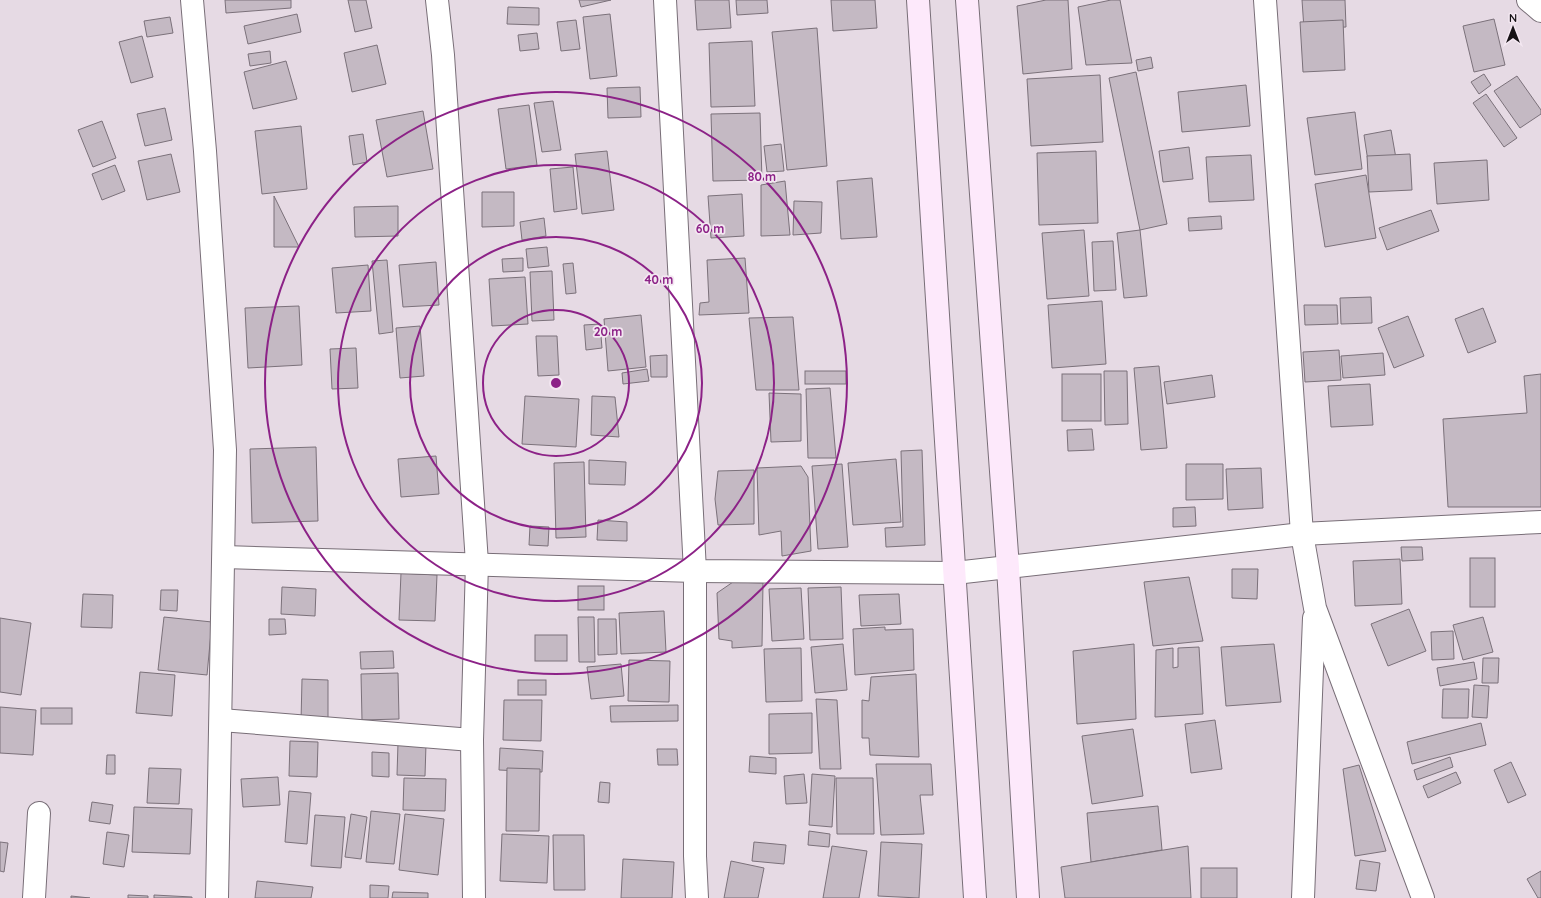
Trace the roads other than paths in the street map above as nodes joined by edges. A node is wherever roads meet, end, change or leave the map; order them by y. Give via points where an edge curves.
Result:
1 (192, 0) edge
2 (437, 0) edge
3 (665, 0) edge
4 (918, 0) edge
5 (967, 0) edge
6 (1265, 0) edge
7 (1528, 0) edge
8 (1541, 12) edge
9 (1541, 522) edge
10 (1302, 534) junction
11 (224, 557) junction
12 (477, 563) junction
13 (1008, 568) junction
14 (695, 571) junction
15 (955, 573) junction
16 (1315, 608) junction
17 (222, 720) junction
18 (472, 740) junction
19 (39, 813) dead end
20 (34, 898) edge
21 (217, 898) edge
22 (474, 898) edge
23 (697, 898) edge
24 (975, 898) edge
25 (1028, 898) edge
26 (1303, 898) edge
27 (1423, 898) edge

1 - 11 street via 226,450
2 - 12 street
3 - 14 street
4 - 15 main road
5 - 13 main road
6 - 10 street
7 - 8 street
9 - 10 street
10 - 13 street
10 - 16 street
11 - 12 street
11 - 17 street
12 - 14 street
12 - 18 street
13 - 15 street
13 - 25 main road
14 - 15 street
14 - 23 street
15 - 24 main road
16 - 26 street
16 - 27 street
17 - 18 street
17 - 21 street
18 - 22 street
19 - 20 street

